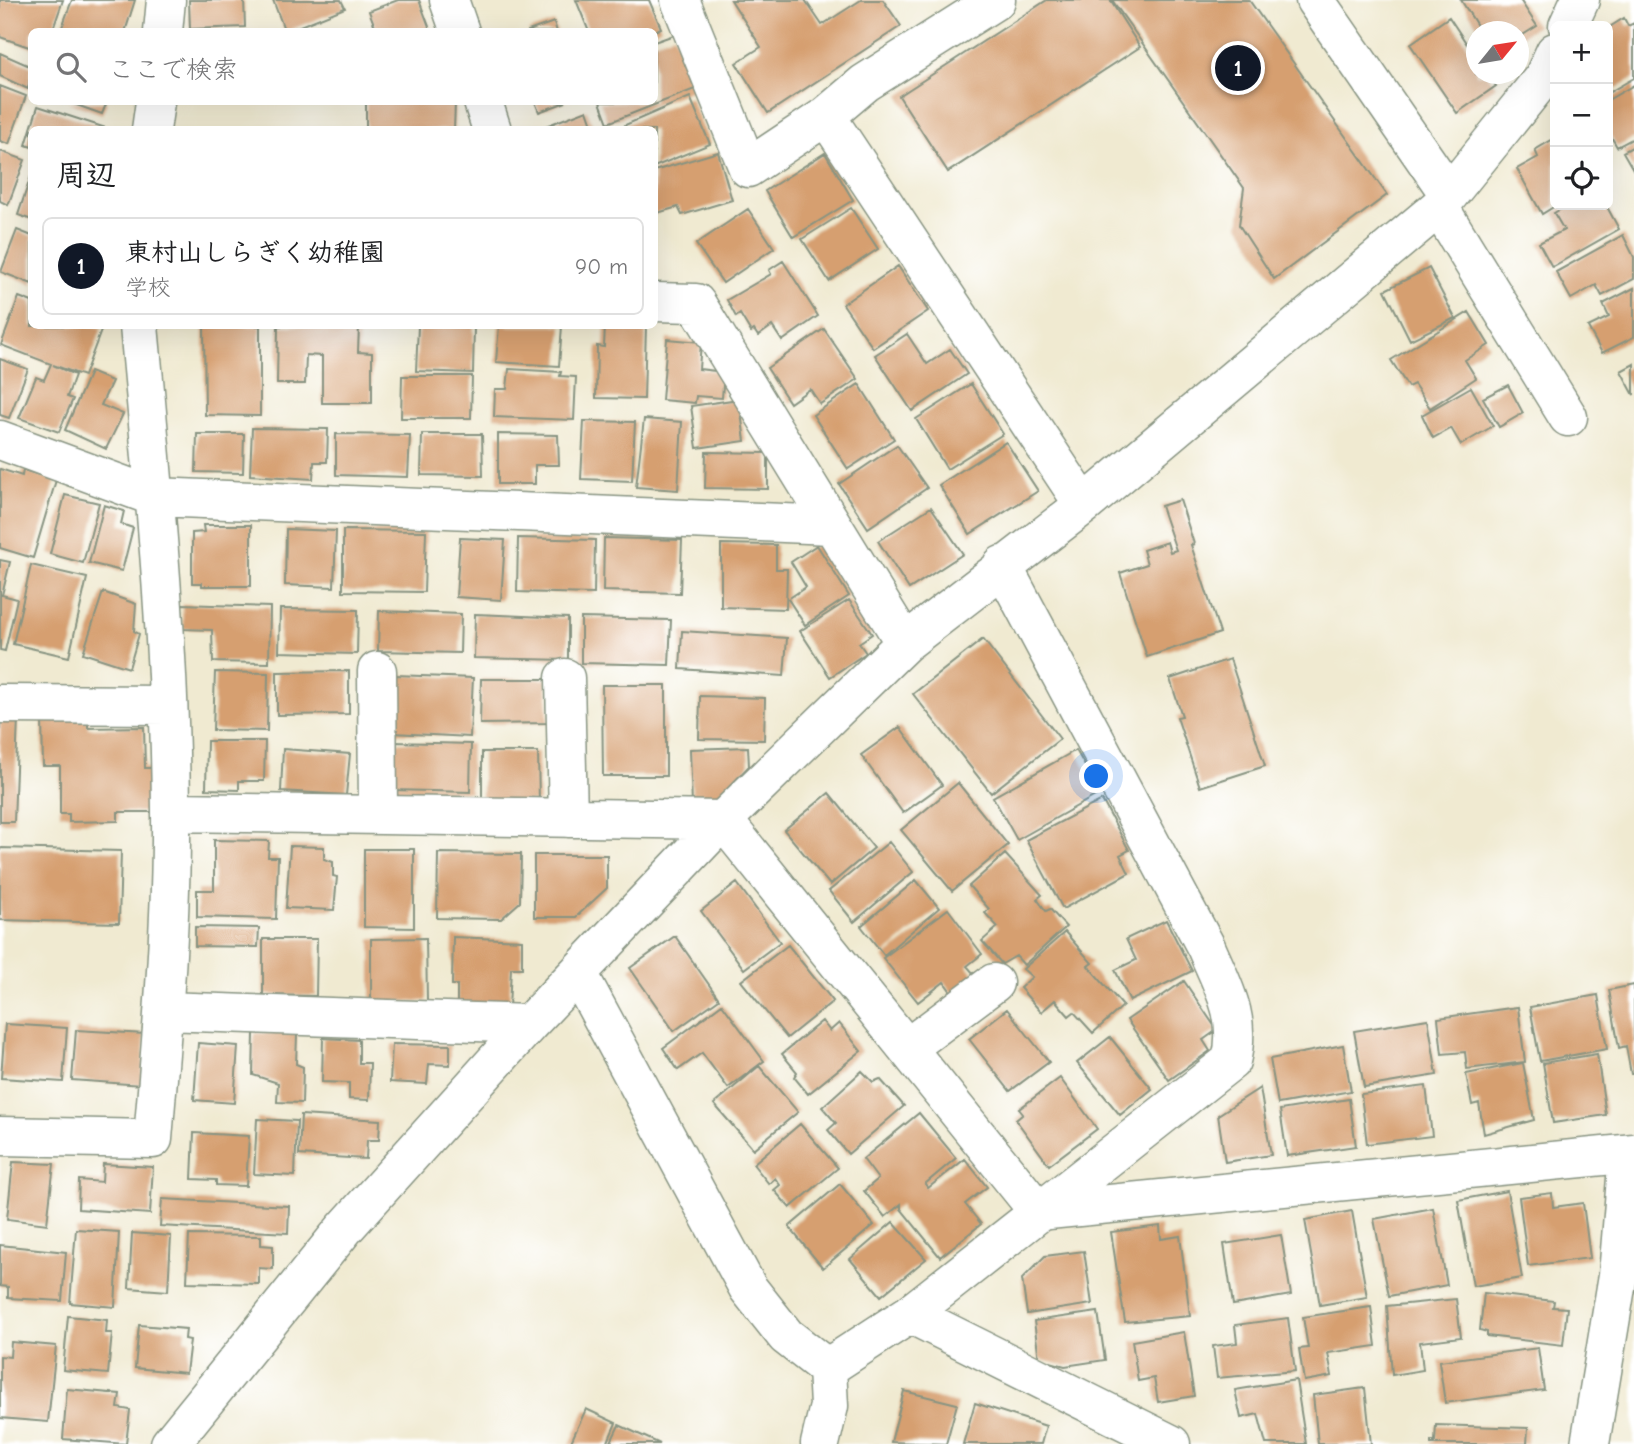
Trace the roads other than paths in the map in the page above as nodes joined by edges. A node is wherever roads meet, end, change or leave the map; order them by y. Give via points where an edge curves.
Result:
1 (166, 0) edge
2 (449, 0) edge
3 (680, 0) edge
4 (996, 0) edge
5 (1315, 0) edge
6 (1580, 0) edge
7 (1570, 21) edge
8 (163, 28) edge
9 (459, 28) edge
10 (1550, 63) edge
11 (155, 105) edge
12 (484, 105) edge
13 (826, 116) junction
14 (152, 126) edge
15 (491, 126) edge
16 (1444, 201) junction
17 (658, 302) edge
18 (139, 329) edge
19 (1568, 417) dead end
20 (0, 440) edge
21 (155, 497) junction
22 (1084, 505) junction
23 (831, 524) junction
24 (1002, 565) junction
25 (905, 643) junction
26 (377, 671) dead end
27 (565, 678) dead end
28 (0, 704) edge
29 (167, 705) junction
30 (171, 812) junction
31 (378, 813) junction
32 (568, 818) junction
33 (723, 820) junction
34 (578, 973) junction
35 (994, 983) dead end
36 (164, 1011) junction
37 (529, 1024) junction
38 (907, 1048) junction
39 (0, 1136) edge
40 (1631, 1154) edge
41 (1038, 1211) junction
42 (910, 1314) junction
43 (827, 1368) junction
44 (1167, 1443) edge
45 (170, 1444) edge
46 (820, 1444) edge
47 (1590, 1444) edge

1 - 8 street
2 - 9 street
3 - 13 street via 748,168
4 - 13 street via 865,83
5 - 16 street
6 - 7 street
10 - 16 street via 1543,78
11 - 14 street
12 - 15 street
13 - 22 street
16 - 19 street
16 - 22 street
17 - 23 street via 696,303
18 - 21 street
20 - 21 street
21 - 23 street
21 - 29 street
22 - 24 street
23 - 25 street
24 - 25 street
24 - 41 street via 1206,947 1231,1005 1237,1037 1231,1061
25 - 33 street
26 - 31 street
27 - 32 street
28 - 29 street
29 - 30 street
30 - 31 street
30 - 36 street
31 - 32 street
32 - 33 street
33 - 34 street
33 - 38 street
34 - 37 street
34 - 43 street via 748,1288 786,1336
35 - 38 street
36 - 37 street
36 - 39 street via 153,1139
37 - 45 street via 344,1229
38 - 41 street
40 - 41 street
40 - 47 street via 1618,1275
41 - 42 street
42 - 43 street
42 - 44 street
43 - 46 street via 829,1406

